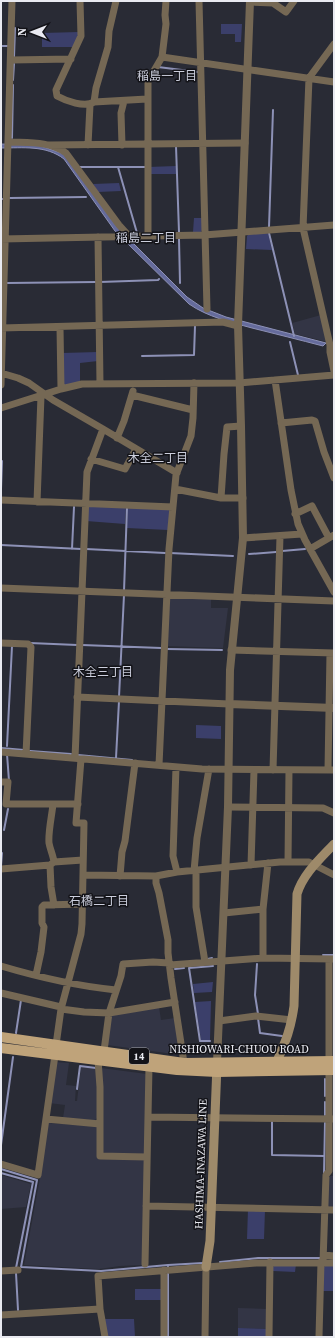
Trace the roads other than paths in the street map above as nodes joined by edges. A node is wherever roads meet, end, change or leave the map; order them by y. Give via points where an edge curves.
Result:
1 (12, 1) edge
2 (80, 1) edge
3 (116, 1) edge
4 (166, 1) edge
5 (199, 1) edge
6 (294, 1) edge
7 (250, 2) edge
8 (334, 44) edge
9 (162, 57) junction
10 (71, 59) junction
11 (11, 60) junction
12 (200, 62) junction
13 (248, 70) junction
14 (309, 78) junction
15 (334, 82) edge
16 (1, 95) edge
17 (10, 95) junction
18 (147, 99) junction
19 (124, 101) junction
20 (92, 104) junction
21 (202, 143) junction
22 (245, 143) junction
23 (147, 144) junction
24 (9, 145) junction
25 (50, 145) junction
26 (88, 145) junction
27 (122, 145) junction
28 (334, 225) edge
29 (303, 228) junction
30 (242, 233) junction
31 (204, 235) junction
32 (129, 236) junction
33 (148, 236) junction
34 (98, 237) junction
35 (3, 239) edge
36 (207, 309) dead end
37 (238, 324) junction
38 (99, 326) junction
39 (60, 327) junction
40 (2, 328) edge
41 (334, 371) edge
42 (1, 373) edge
43 (334, 375) edge
44 (275, 380) junction
45 (194, 383) junction
46 (240, 383) junction
47 (100, 384) junction
48 (134, 384) junction
49 (1, 385) edge
50 (61, 389) junction
51 (43, 395) junction
52 (132, 395) junction
53 (1, 408) edge
54 (192, 410) junction
55 (281, 423) junction
56 (241, 426) junction
57 (103, 429) junction
58 (117, 438) junction
59 (136, 449) junction
60 (92, 459) junction
61 (177, 473) junction
62 (334, 478) edge
63 (175, 489) junction
64 (221, 498) junction
65 (243, 498) junction
66 (1, 500) edge
67 (37, 502) junction
68 (85, 504) junction
69 (173, 507) junction
70 (295, 514) junction
71 (302, 534) junction
72 (280, 536) junction
73 (331, 536) edge
74 (243, 538) junction
75 (310, 549) junction
76 (332, 584) edge
77 (1, 588) edge
78 (82, 591) junction
79 (334, 592) edge
80 (167, 595) junction
81 (237, 598) junction
82 (278, 600) junction
83 (334, 601) edge
84 (1, 643) edge
85 (231, 650) junction
86 (277, 651) junction
87 (332, 653) edge
88 (77, 697) junction
89 (162, 701) junction
90 (229, 704) junction
91 (275, 706) junction
92 (331, 708) edge
93 (1, 752) edge
94 (26, 754) junction
95 (78, 758) junction
96 (135, 763) junction
97 (159, 765) junction
98 (176, 767) junction
99 (209, 769) junction
100 (229, 770) junction
101 (254, 770) junction
102 (273, 770) junction
103 (289, 770) junction
104 (331, 770) edge
105 (1, 782) edge
106 (53, 804) junction
107 (78, 804) junction
108 (228, 807) junction
109 (253, 807) junction
110 (289, 808) junction
111 (334, 813) edge
112 (334, 844) edge
113 (83, 860) junction
114 (288, 862) junction
115 (52, 863) junction
116 (268, 863) junction
117 (251, 865) junction
118 (314, 865) junction
119 (226, 868) junction
120 (1, 869) edge
121 (195, 870) junction
122 (177, 872) junction
123 (83, 875) junction
124 (334, 875) edge
125 (120, 876) junction
126 (156, 876) junction
127 (83, 904) junction
128 (54, 905) junction
129 (263, 909) junction
130 (224, 913) junction
131 (264, 958) junction
132 (295, 958) junction
133 (332, 959) edge
134 (222, 961) junction
135 (205, 962) junction
136 (169, 964) junction
137 (1, 966) edge
138 (36, 975) junction
139 (67, 983) junction
140 (116, 990) junction
141 (1, 993) edge
142 (175, 1002) junction
143 (61, 1008) junction
144 (109, 1013) junction
145 (332, 1019) edge
146 (292, 1020) junction
147 (219, 1021) junction
148 (1, 1037) edge
149 (1, 1048) edge
150 (55, 1050) junction
151 (104, 1051) junction
152 (98, 1060) junction
153 (278, 1061) junction
154 (184, 1063) junction
155 (332, 1066) edge
156 (149, 1067) junction
157 (217, 1067) junction
158 (148, 1117) junction
159 (215, 1117) junction
160 (46, 1119) junction
161 (332, 1119) edge
162 (100, 1124) junction
163 (147, 1156) junction
164 (1, 1164) edge
165 (146, 1206) junction
166 (212, 1207) junction
167 (325, 1210) junction
168 (334, 1210) edge
169 (334, 1256) edge
170 (323, 1260) junction
171 (270, 1262) junction
172 (334, 1263) edge
173 (145, 1264) dead end
174 (206, 1267) junction
175 (18, 1270) dead end
176 (164, 1270) junction
177 (1, 1271) edge
178 (100, 1309) junction
179 (1, 1314) edge
180 (104, 1337) edge
181 (164, 1337) edge
182 (205, 1337) edge
183 (269, 1337) edge
184 (320, 1337) edge

1 - 11 street
2 - 10 street via 81,36
3 - 20 street via 108,47
4 - 9 street
5 - 12 street
6 - 7 street via 286,12 274,3
7 - 13 street
8 - 14 street
9 - 12 street
9 - 18 street via 148,82
10 - 11 street
10 - 20 street via 56,90 57,96 80,104
11 - 17 street
12 - 13 street
12 - 21 street
13 - 14 street
13 - 22 street
14 - 15 street
14 - 29 street
16 - 17 street
17 - 24 street
18 - 19 street
18 - 23 street
19 - 20 street
19 - 27 street via 121,113
20 - 26 street
21 - 22 street
21 - 23 street
21 - 31 street
22 - 30 street
23 - 27 street
23 - 33 street
24 - 25 street
24 - 35 street
25 - 26 street
25 - 32 street via 66,153
26 - 27 street
28 - 29 street
29 - 30 street
29 - 41 street
30 - 31 street
30 - 37 street
31 - 33 street
31 - 36 street
32 - 33 street
32 - 34 street
34 - 35 street
34 - 38 street
35 - 40 street
37 - 38 street via 223,322
37 - 46 street
38 - 39 street
38 - 47 street
39 - 40 street
39 - 50 street
40 - 42 street
42 - 49 street
42 - 51 street via 29,383
43 - 44 street
44 - 46 street
44 - 55 street
45 - 46 street
45 - 48 street
45 - 54 street
46 - 56 street
47 - 48 street
47 - 50 street via 82,384
48 - 52 street
50 - 51 street
51 - 53 street
51 - 57 street
51 - 67 street
52 - 54 street
52 - 58 street
54 - 61 street via 191,436
55 - 62 street via 315,421
55 - 70 street
56 - 64 street via 227,427
56 - 65 street
57 - 58 street
57 - 60 street
58 - 59 street
59 - 60 street via 125,469
59 - 61 street
60 - 68 street via 87,472
61 - 63 street
63 - 64 street
63 - 69 street
64 - 65 street
65 - 74 street
66 - 67 street
67 - 68 street
68 - 69 street
68 - 78 street
69 - 80 street
70 - 71 street
70 - 73 street via 312,506
71 - 72 street
71 - 75 street
72 - 74 street
72 - 82 street
73 - 75 street
74 - 81 street
75 - 76 street
76 - 79 street
77 - 78 street
78 - 80 street
78 - 88 street
80 - 81 street
80 - 89 street
81 - 82 street
81 - 85 street
82 - 83 street
82 - 86 street
84 - 94 street via 28,644 31,647
85 - 86 street
85 - 90 street
86 - 87 street
86 - 91 street
87 - 92 street
88 - 89 street
88 - 95 street
89 - 90 street
89 - 97 street
90 - 91 street
90 - 100 street
91 - 92 street
91 - 102 street
92 - 104 street
93 - 94 street
94 - 95 street
95 - 96 street
95 - 107 street
96 - 97 street
96 - 125 street
97 - 98 street
98 - 99 street
98 - 122 street via 173,856
99 - 100 street
99 - 121 street via 197,838
100 - 101 street
100 - 108 street
101 - 102 street
101 - 109 street
102 - 103 street
103 - 104 street
103 - 110 street
105 - 106 street via 8,782 6,804
106 - 107 street
106 - 115 street via 49,833
107 - 113 street via 76,823 84,823
108 - 109 street
108 - 119 street
109 - 110 street
109 - 117 street
110 - 111 street via 323,808
110 - 114 street
112 - 118 main road
113 - 115 street
113 - 123 street
114 - 116 street
114 - 118 street via 309,862
115 - 120 street
115 - 128 street via 51,886
116 - 117 street
116 - 129 street
117 - 119 street
118 - 124 street
118 - 132 main road via 297,894
119 - 121 street
119 - 130 street
121 - 122 street
121 - 135 street via 196,908
122 - 126 street
123 - 125 street
123 - 127 street
125 - 126 street
126 - 136 street via 168,940
127 - 128 street
127 - 139 street via 81,934
128 - 138 street via 42,907 44,928
129 - 130 street
129 - 131 street
130 - 134 street
131 - 132 street
131 - 134 street
132 - 133 street
132 - 146 main road
133 - 145 street
134 - 135 street
134 - 147 street
135 - 136 street
136 - 140 street via 123,964
136 - 142 street
137 - 138 street
138 - 139 street
139 - 140 street
139 - 143 street
140 - 144 street
141 - 143 street
142 - 144 street
142 - 154 street
143 - 144 street
143 - 150 street
144 - 151 street
145 - 155 street
146 - 147 street via 256,1016
146 - 153 main road
147 - 157 street
148 - 150 main road, NISHIOWARI-CHUOU ROAD / 14
149 - 150 main road, NISHIOWARI-CHUOU ROAD / 14
150 - 151 main road, NISHIOWARI-CHUOU ROAD / 14
150 - 152 main road, NISHIOWARI-CHUOU ROAD / 14
150 - 160 street
151 - 154 main road, NISHIOWARI-CHUOU ROAD / 14
152 - 156 main road, NISHIOWARI-CHUOU ROAD / 14
152 - 162 street
153 - 155 main road, NISHIOWARI-CHUOU ROAD / 14
153 - 157 main road, NISHIOWARI-CHUOU ROAD / 14
154 - 157 main road, NISHIOWARI-CHUOU ROAD / 14
155 - 157 main road, NISHIOWARI-CHUOU ROAD / 14
155 - 161 street
156 - 157 main road, NISHIOWARI-CHUOU ROAD / 14 via 177,1070
156 - 158 street
157 - 159 main road, HASHIMA-INAZAWA LINE
158 - 159 street
158 - 163 street
159 - 161 street
159 - 166 main road, HASHIMA-INAZAWA LINE
160 - 162 street
160 - 164 street via 38,1175
161 - 167 street
162 - 163 street via 100,1156
163 - 165 street
165 - 166 street
165 - 173 street
166 - 167 street
166 - 174 main road, HASHIMA-INAZAWA LINE
167 - 168 street
167 - 170 street
169 - 170 street
170 - 171 street
170 - 172 street
170 - 184 street
171 - 174 street
171 - 183 street
174 - 176 street
174 - 182 street
175 - 177 street
176 - 178 street via 98,1276
176 - 181 street
178 - 179 street
178 - 180 street

